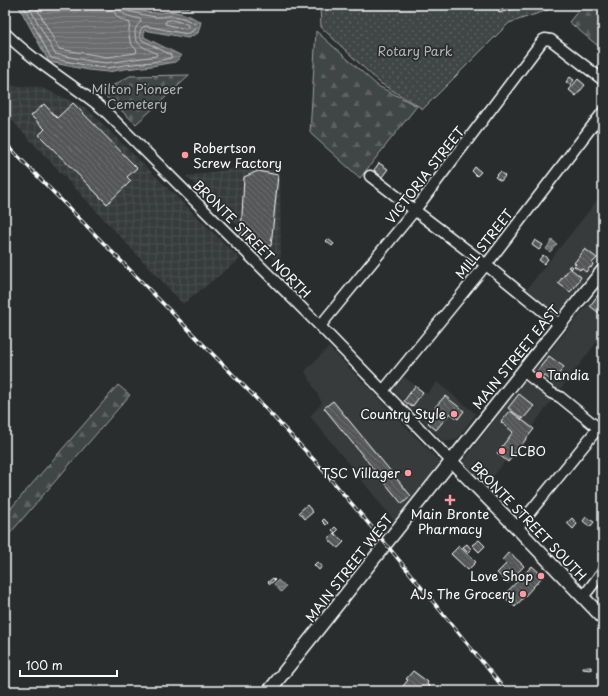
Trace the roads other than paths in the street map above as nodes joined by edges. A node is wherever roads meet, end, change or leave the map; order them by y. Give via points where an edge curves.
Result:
1 (5, 33) edge
2 (603, 80) edge
3 (603, 112) edge
4 (370, 176) dead end
5 (415, 210) junction
6 (485, 264) junction
7 (603, 270) edge
8 (560, 325) junction
9 (320, 326) junction
10 (523, 371) junction
11 (383, 390) junction
12 (601, 427) edge
13 (451, 461) junction
14 (517, 528) junction
15 (603, 571) edge
16 (583, 597) junction
17 (603, 618) edge
18 (269, 691) edge

1 - 9 street, BRONTE STREET NORTH via 36,60 102,109
2 - 5 street, VICTORIA STREET via 554,42 543,40
3 - 6 street, MILL STREET
4 - 5 street
5 - 6 street
5 - 9 street, VICTORIA STREET
6 - 8 street
6 - 11 street, MILL STREET
7 - 8 main road, MAIN STREET EAST
8 - 10 main road, MAIN STREET EAST
9 - 11 street, BRONTE STREET NORTH
10 - 12 street
10 - 13 main road, MAIN STREET EAST
11 - 13 street, BRONTE STREET NORTH
12 - 14 street
13 - 14 main road, BRONTE STREET SOUTH
13 - 18 main road, MAIN STREET WEST
14 - 16 main road, BRONTE STREET SOUTH
15 - 16 street
16 - 17 main road, BRONTE STREET SOUTH

